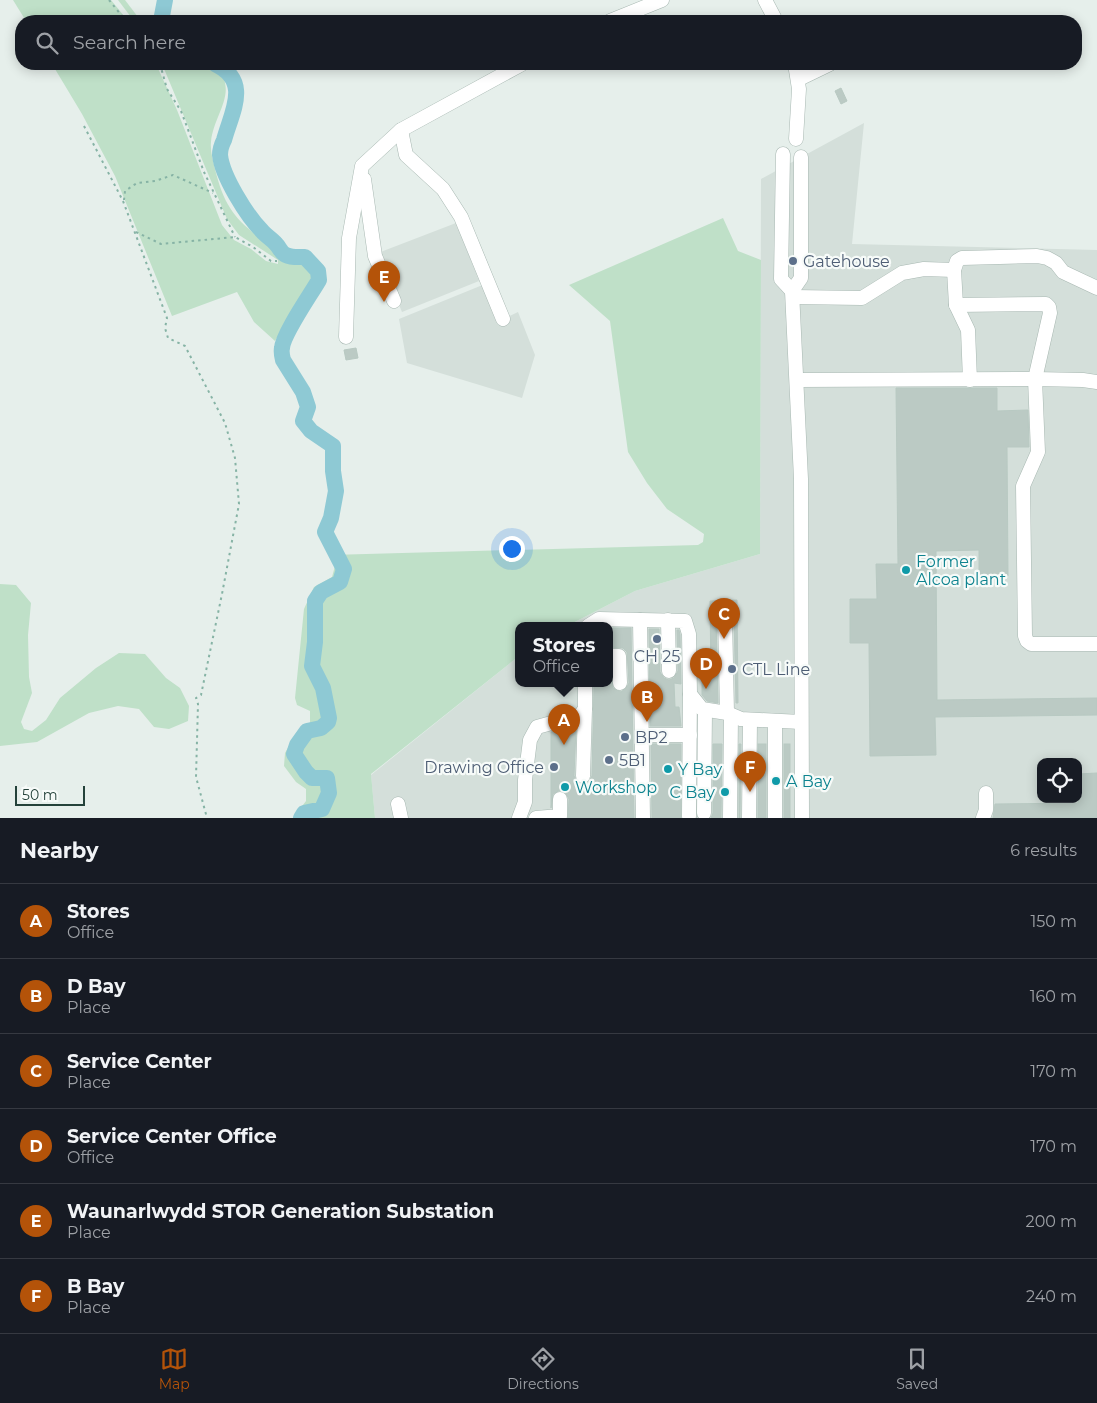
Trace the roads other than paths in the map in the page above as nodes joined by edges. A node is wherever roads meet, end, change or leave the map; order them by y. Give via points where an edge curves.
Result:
1 (662, 0) edge
2 (765, 0) edge
3 (625, 15) edge
4 (773, 15) edge
5 (511, 70) edge
6 (796, 70) edge
7 (817, 70) edge
8 (798, 79) junction
9 (401, 130) junction
10 (796, 139) junction
11 (783, 154) junction
12 (801, 156) junction
13 (362, 166) junction
14 (954, 270) junction
15 (1097, 288) edge
16 (792, 294) junction
17 (394, 301) dead end
18 (956, 305) junction
19 (503, 319) dead end
20 (346, 337) dead end
21 (797, 380) junction
22 (970, 380) junction
23 (1035, 380) junction
24 (1097, 382) edge
25 (725, 616) dead end
26 (640, 620) junction
27 (668, 620) junction
28 (595, 622) edge
29 (1097, 644) edge
30 (613, 656) edge
31 (669, 670) dead end
32 (620, 683) dead end
33 (585, 687) edge
34 (690, 694) junction
35 (585, 709) junction
36 (705, 710) junction
37 (729, 714) junction
38 (750, 720) junction
39 (775, 721) junction
40 (801, 722) junction
41 (642, 735) junction
42 (690, 735) junction
43 (583, 776) dead end
44 (986, 793) dead end
45 (560, 799) dead end
46 (398, 804) dead end
47 (520, 813) edge
48 (704, 813) dead end
49 (690, 816) dead end
50 (401, 818) edge
51 (536, 818) edge
52 (643, 818) edge
53 (730, 818) edge
54 (749, 818) edge
55 (775, 818) edge
56 (802, 818) edge
57 (983, 818) edge

1 - 3 street
2 - 4 street
5 - 9 street
6 - 8 street
7 - 8 street
8 - 10 street
9 - 13 street
9 - 19 street via 406,155 443,189 461,217
10 - 11 street via 784,144
10 - 12 street via 803,147
11 - 12 street via 790,159
11 - 16 street via 781,279
12 - 16 street via 801,278
13 - 17 street via 376,256
13 - 20 street via 348,238
14 - 15 street via 962,258 1037,256 1047,258 1063,272
14 - 16 street via 902,273 862,298
14 - 18 street
16 - 21 street
18 - 22 street via 968,330
18 - 23 street via 1046,304 1050,313
21 - 22 street
21 - 40 street via 801,479
22 - 23 street
23 - 24 street
23 - 29 street via 1038,452 1023,486 1025,636 1031,644
25 - 37 street
26 - 27 street
26 - 28 street
26 - 41 street
27 - 31 street
27 - 34 street via 685,621 690,634
30 - 32 street via 620,656
33 - 35 street
34 - 36 street
34 - 42 street
35 - 43 street
35 - 47 street via 577,719 537,727 530,740 525,802
36 - 37 street
36 - 48 street
37 - 38 street
37 - 53 street
38 - 39 street
38 - 54 street
39 - 40 street
39 - 55 street
40 - 56 street
41 - 42 street
41 - 52 street
42 - 49 street
44 - 57 street
45 - 51 street via 560,816
46 - 50 street
47 - 51 street

